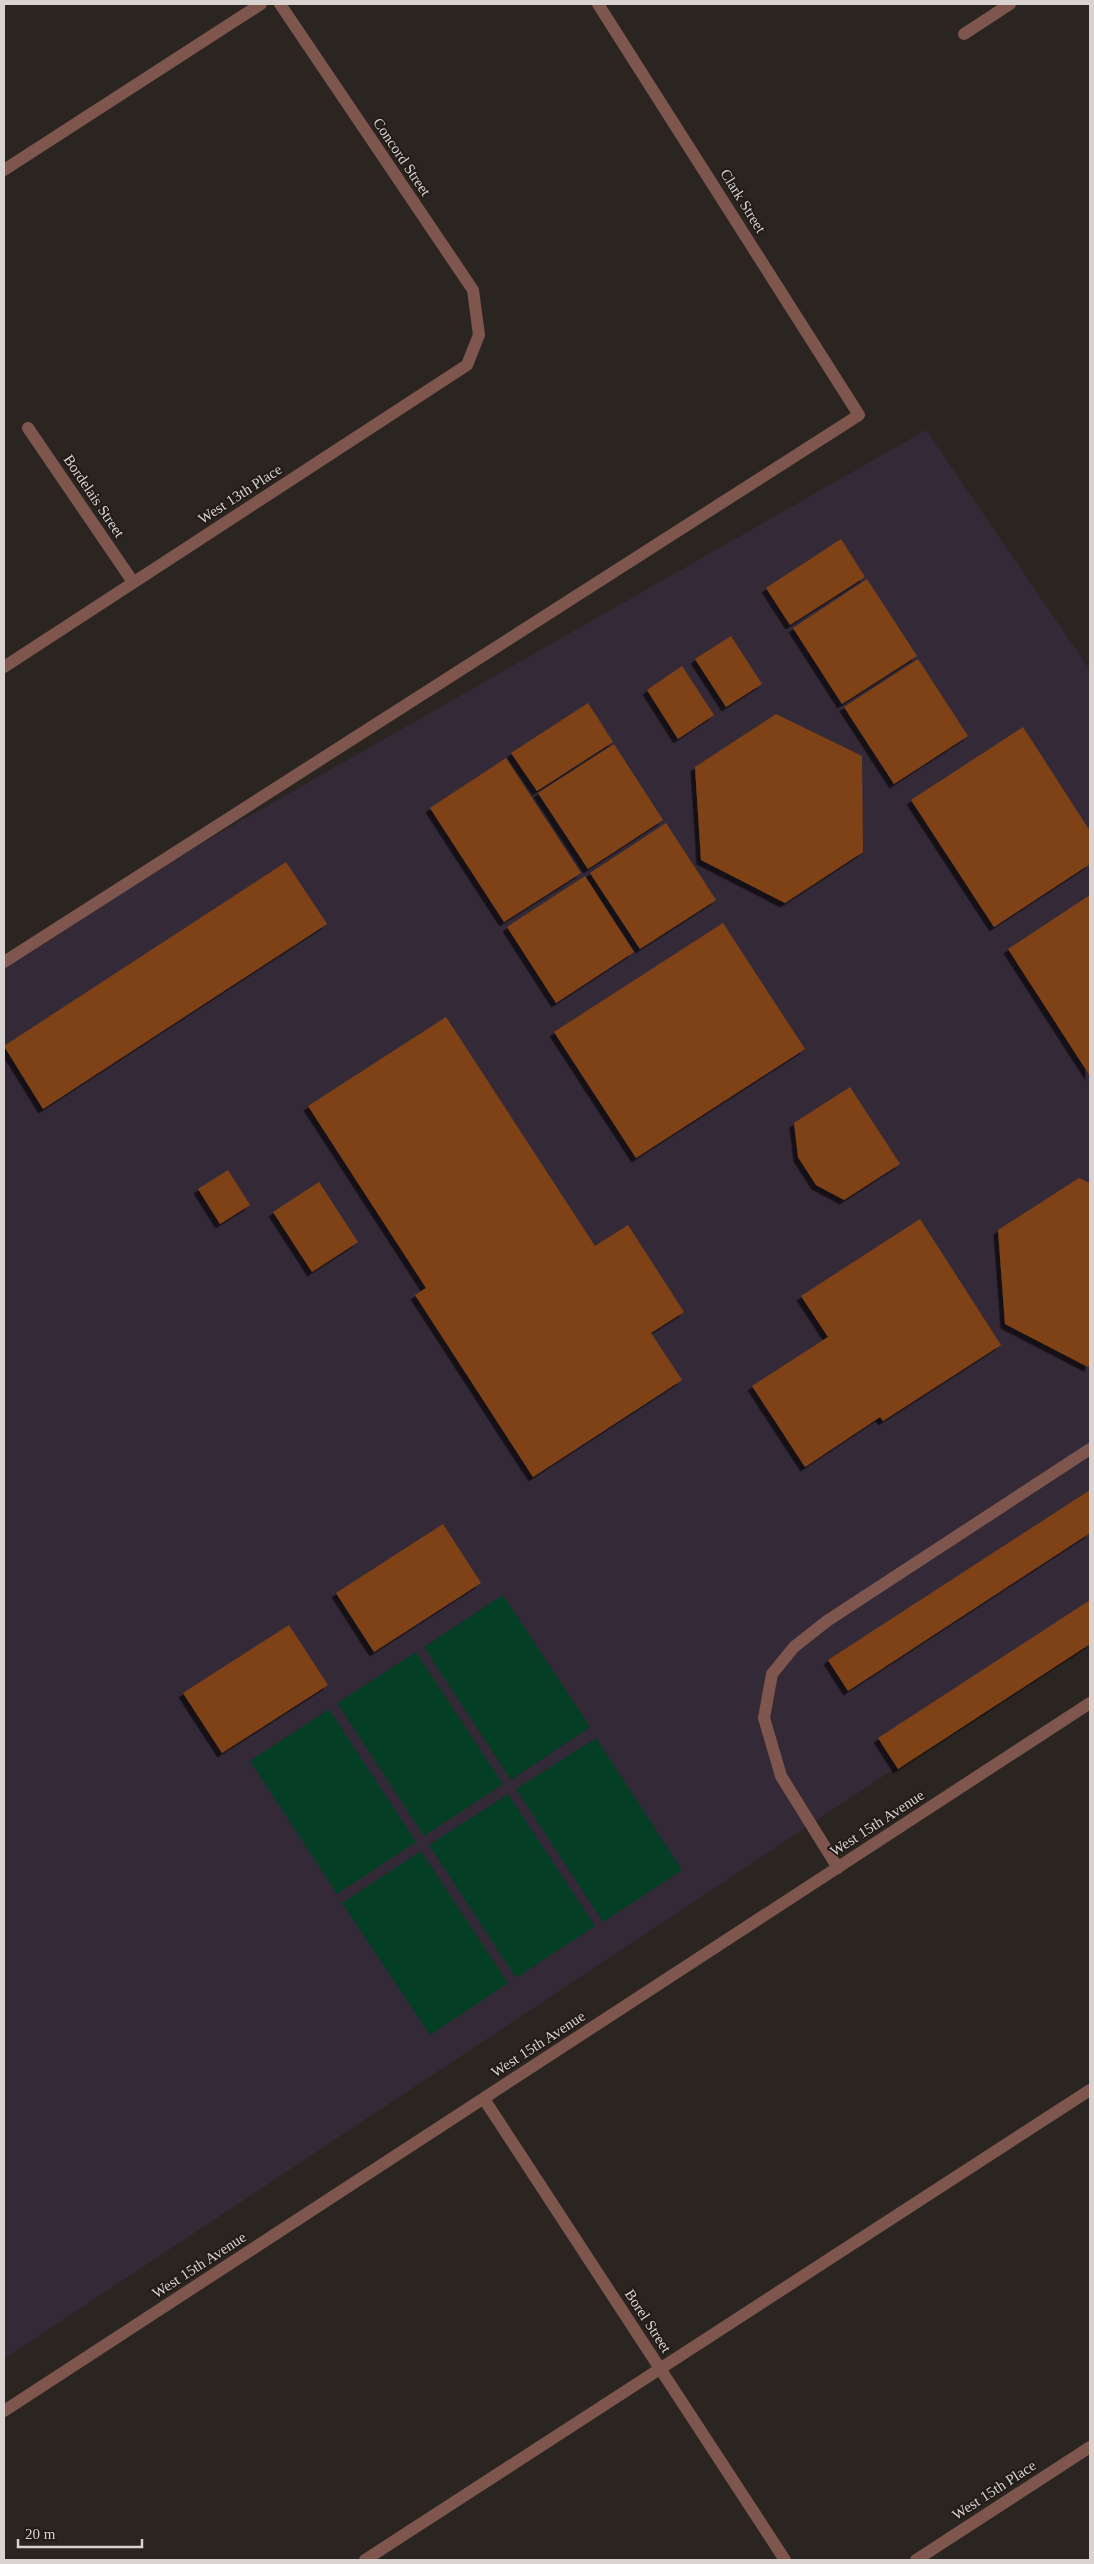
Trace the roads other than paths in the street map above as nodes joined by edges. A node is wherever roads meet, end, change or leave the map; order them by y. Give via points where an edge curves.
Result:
1 (261, 4) edge
2 (280, 4) edge
3 (598, 4) edge
4 (1010, 4) edge
5 (964, 34) dead end
6 (4, 170) edge
7 (479, 335) joint
8 (28, 428) dead end
9 (133, 582) junction
10 (4, 667) edge
11 (4, 962) edge
12 (1090, 1448) edge
13 (1090, 1703) edge
14 (838, 1868) junction
15 (1090, 2090) edge
16 (484, 2098) junction
17 (660, 2370) junction
18 (4, 2411) edge
19 (1090, 2447) edge
20 (365, 2560) edge
21 (785, 2560) edge
22 (916, 2560) edge

1 - 6 street
2 - 7 street, Concord Street via 473,290
3 - 11 street, Clark Street via 859,415
4 - 5 street
7 - 9 street, West 13th Place via 468,365
8 - 9 street, Bordelais Street
9 - 10 street, West 13th Place
12 - 14 street via 827,1621 794,1647 772,1674 764,1718 780,1776
13 - 14 street, West 15th Avenue
14 - 16 street, West 15th Avenue
15 - 17 street
16 - 17 street, Borel Street
16 - 18 street, West 15th Avenue
17 - 20 street
17 - 21 street, Borel Street
19 - 22 street, West 15th Place

